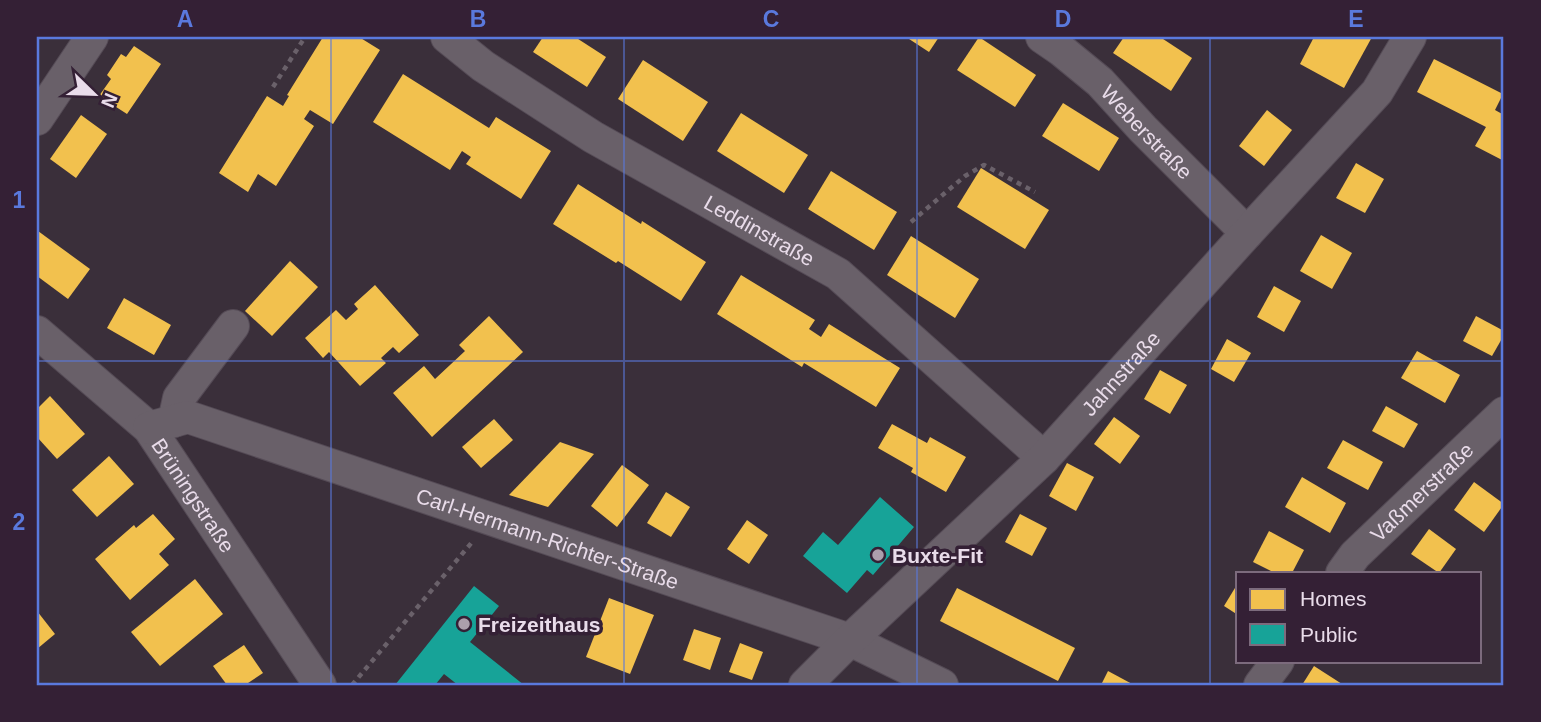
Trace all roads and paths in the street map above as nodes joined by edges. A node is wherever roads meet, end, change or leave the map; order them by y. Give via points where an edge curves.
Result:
1 (92, 37) edge
2 (305, 37) edge
3 (447, 37) edge
4 (1042, 37) edge
5 (1410, 37) edge
6 (273, 87) dead end
7 (37, 119) edge
8 (1035, 192) dead end
9 (911, 222) dead end
10 (1247, 233) junction
11 (233, 326) dead end
12 (37, 332) edge
13 (1504, 413) edge
14 (162, 424) junction
15 (1044, 458) junction
16 (491, 519) junction
17 (1343, 572) edge
18 (850, 640) junction
19 (1277, 662) edge
20 (320, 685) edge
21 (352, 685) edge
22 (805, 685) edge
23 (942, 685) edge
24 (1260, 685) edge

1 - 7 street
2 - 6 path
3 - 15 street, Leddinstraße via 483,66 593,137 838,274
4 - 10 street, Weberstraße via 1100,82
5 - 10 street, Jahnstraße via 1377,92
8 - 9 path via 984,165
10 - 15 street, Jahnstraße
11 - 14 street
12 - 14 street, Brüningstraße
13 - 17 street, Vaßmerstraße
14 - 16 street, Carl-Hermann-Richter-Straße via 188,417
14 - 20 street, Brüningstraße
15 - 18 street, Jahnstraße
16 - 18 street, Carl-Hermann-Richter-Straße
16 - 21 path
18 - 22 street, Jahnstraße
18 - 23 street, Carl-Hermann-Richter-Straße
19 - 24 street

